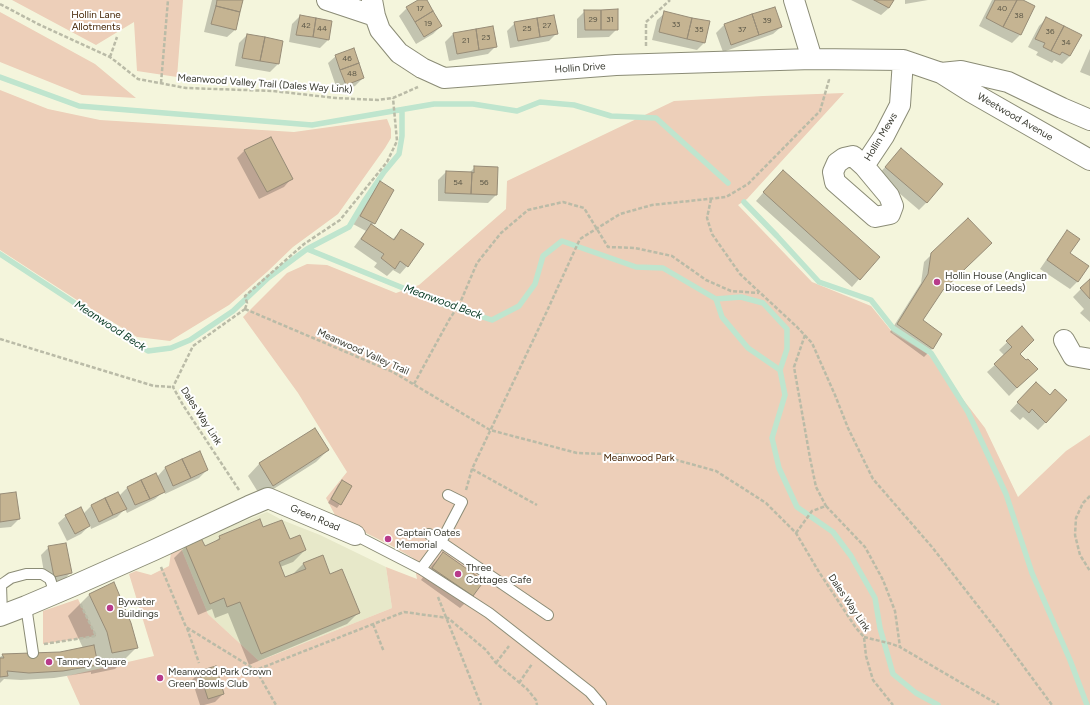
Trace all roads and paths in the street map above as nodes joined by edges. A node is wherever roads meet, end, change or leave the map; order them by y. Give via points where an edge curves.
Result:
1 (168, 0) edge
2 (327, 0) edge
3 (670, 0) edge
4 (794, 0) edge
5 (0, 4) edge
6 (373, 8) edge
7 (117, 37) dead end
8 (110, 57) junction
9 (812, 59) junction
10 (903, 60) junction
11 (646, 64) junction
12 (942, 73) junction
13 (161, 83) junction
14 (1090, 120) edge
15 (1090, 160) edge
16 (864, 166) dead end
17 (711, 199) junction
18 (596, 228) junction
19 (760, 293) junction
20 (245, 309) junction
21 (805, 335) junction
22 (0, 339) edge
23 (1064, 340) dead end
24 (1090, 359) edge
25 (414, 384) junction
26 (173, 387) junction
27 (490, 430) junction
28 (472, 469) junction
29 (448, 495) dead end
30 (1090, 496) edge
31 (462, 502) junction
32 (537, 505) dead end
33 (249, 506) junction
34 (826, 506) junction
35 (796, 533) junction
36 (429, 534) dead end
37 (355, 535) joint
38 (440, 542) junction
39 (154, 550) junction
40 (421, 569) junction
41 (1090, 571) edge
42 (64, 590) junction
43 (438, 595) dead end
44 (26, 606) junction
45 (548, 615) dead end
46 (1, 616) edge
47 (448, 618) junction
48 (373, 624) junction
49 (186, 627) junction
50 (864, 637) junction
51 (512, 643) dead end
52 (900, 647) junction
53 (32, 649) joint
54 (384, 652) dead end
55 (536, 660) dead end
56 (496, 663) junction
57 (199, 664) dead end
58 (256, 670) junction
59 (519, 683) junction
60 (276, 705) edge
61 (481, 705) edge
62 (537, 705) edge
63 (601, 705) edge
64 (893, 705) edge
65 (999, 705) edge
66 (1052, 705) edge

1 - 13 path
2 - 6 street, Hollin Drive
3 - 11 path via 646,22
4 - 9 street
5 - 8 path, Meanwood Valley Trail (Dales Way Link)
6 - 11 street, Hollin Drive via 380,30 399,53 444,78
7 - 8 path
8 - 13 path, Meanwood Valley Trail (Dales Way Link) via 138,79
9 - 10 street, Weetwood Avenue
9 - 11 street, Hollin Drive
9 - 17 path via 829,80 820,111 748,184 726,197
10 - 12 street, Weetwood Avenue
10 - 16 street, Hollin Mews via 900,105
12 - 14 street, Weetwood Avenue via 961,71 1008,82
12 - 15 street, Weetwood Avenue
13 - 20 path, Meanwood Valley Trail (Dales Way Link) via 186,88 274,91 336,98 393,98 397,141 386,162 340,220 304,244 245,296
17 - 18 path via 652,205 620,214
17 - 19 path via 707,218 712,234 740,274
18 - 19 path via 608,247 635,248 672,256 706,280 731,291
18 - 25 path via 584,208 563,202 528,210 501,233 477,263 460,303
18 - 27 path via 580,239
19 - 21 path
20 - 25 path, Meanwood Valley Trail via 393,372
20 - 26 path, Dales Way Link via 193,346
21 - 34 path via 794,367 816,487
21 - 66 path via 812,343 873,479 932,547
22 - 26 path via 154,386
23 - 24 street via 1073,356
25 - 27 path, Meanwood Valley Trail
26 - 33 path, Dales Way Link
27 - 28 path
27 - 35 path via 577,453 662,456 716,471 766,503
28 - 31 path
28 - 32 path
29 - 31 lane
30 - 41 path via 1083,503 1076,518 1074,535 1080,554
31 - 38 lane
33 - 37 street, Green Road via 268,498
33 - 39 street, Green Road
34 - 35 path via 812,511
34 - 52 path via 865,547 883,580 895,611
35 - 50 path, Dales Way Link via 819,572
36 - 38 lane
37 - 40 lane, Green Road
38 - 40 lane
38 - 45 lane
39 - 42 street, Green Road
39 - 49 path
40 - 63 lane, Green Road via 489,613 590,692
42 - 44 street, Green Road
42 - 46 lane via 42,574 10,578 1,585
42 - 53 path via 96,636
43 - 47 path
44 - 46 street, Green Road
44 - 53 lane
47 - 48 path via 404,612
47 - 56 path via 486,650
47 - 61 path
48 - 54 path
48 - 58 path
49 - 57 path
49 - 58 path
50 - 52 path
50 - 64 path, Dales Way Link via 873,680
51 - 56 path
52 - 65 path
55 - 59 path
56 - 59 path
58 - 60 path
59 - 62 path via 536,700

